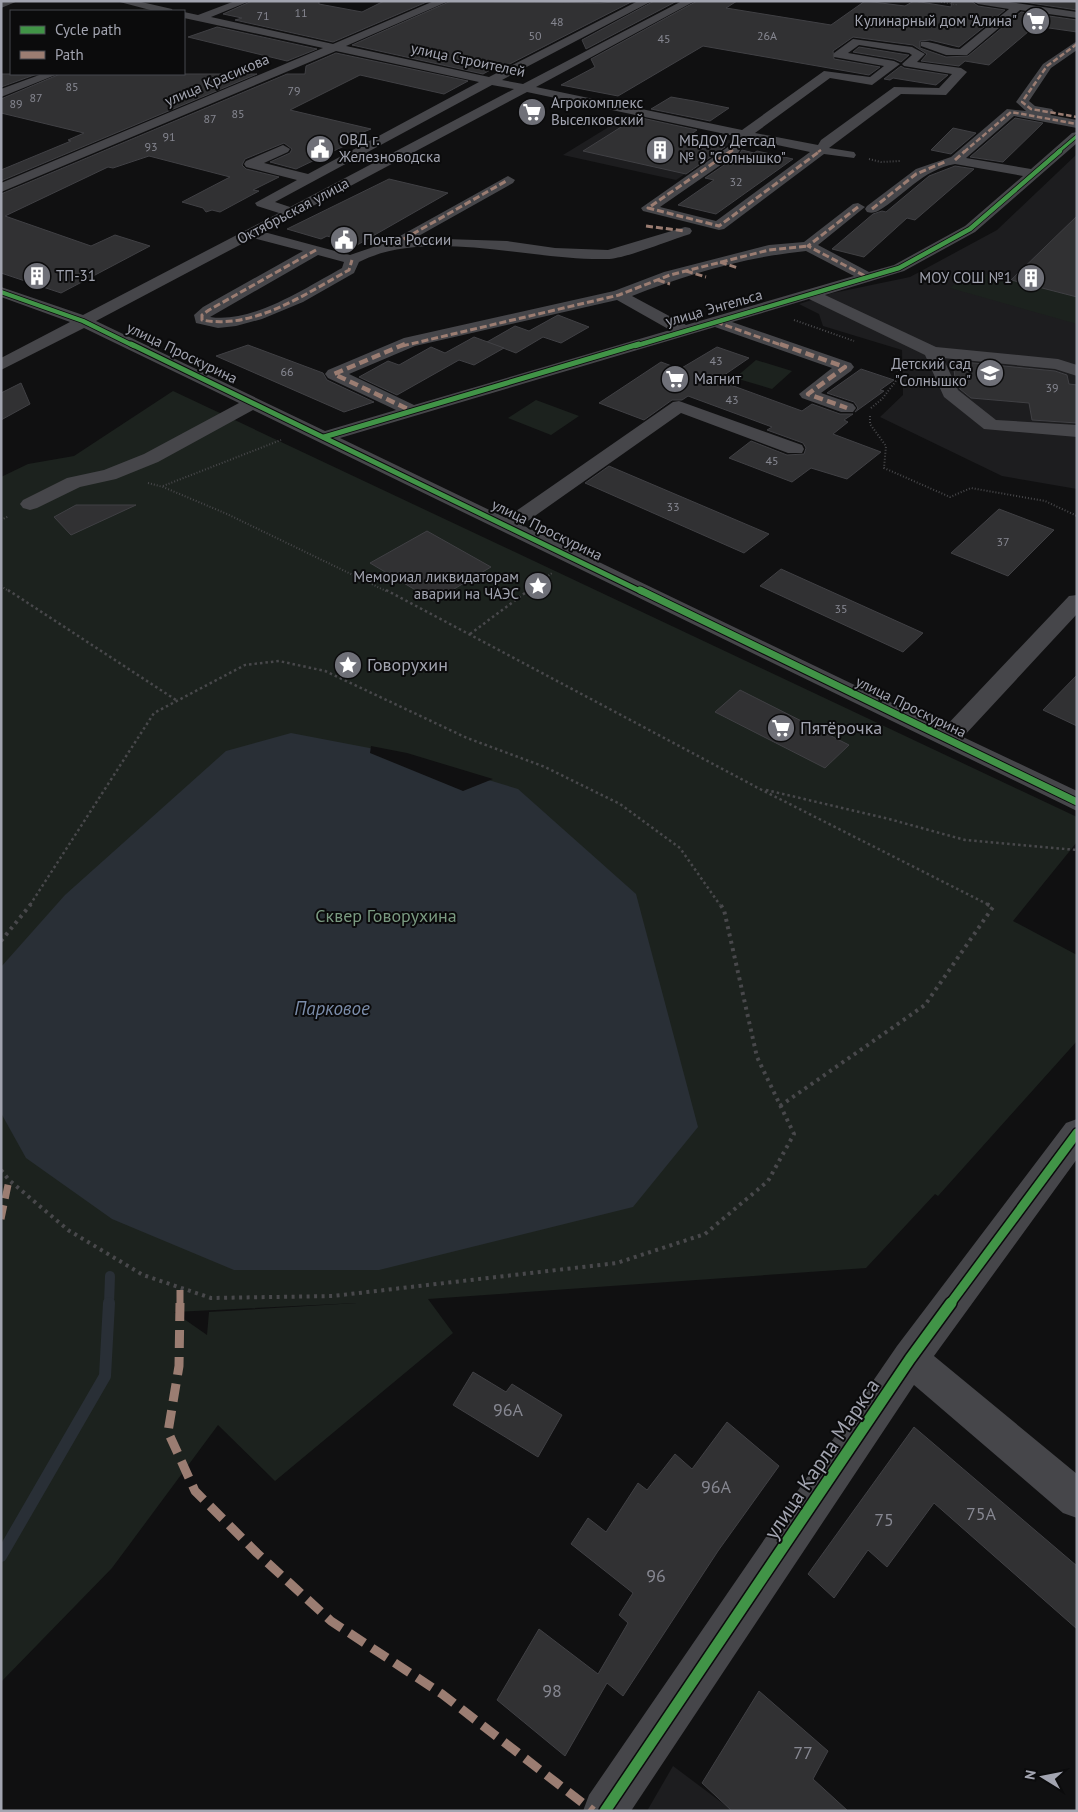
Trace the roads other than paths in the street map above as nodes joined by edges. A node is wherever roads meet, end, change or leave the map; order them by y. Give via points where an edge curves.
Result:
1 (13, 1) edge
2 (121, 1) edge
3 (245, 1) edge
4 (444, 1) edge
5 (647, 1) edge
6 (690, 1) edge
7 (984, 2) edge
8 (1, 5) edge
9 (1017, 7) junction
10 (163, 10) edge
11 (979, 13) dead end
12 (185, 14) edge
13 (1077, 15) edge
14 (200, 18) junction
15 (185, 24) edge
16 (920, 41) dead end
17 (1077, 44) edge
18 (335, 48) junction
19 (894, 64) junction
20 (908, 64) junction
21 (49, 75) edge
22 (490, 81) junction
23 (872, 82) junction
24 (525, 89) junction
25 (898, 90) junction
26 (1, 93) edge
27 (1077, 117) edge
28 (1077, 124) edge
29 (745, 134) junction
30 (1077, 136) edge
31 (282, 149) dead end
32 (733, 150) dead end
33 (821, 150) junction
34 (849, 155) road end
35 (951, 161) junction
36 (1034, 174) junction
37 (310, 179) junction
38 (501, 181) dead end
39 (1, 188) edge
40 (292, 212) junction
41 (646, 226) dead end
42 (252, 233) junction
43 (396, 241) junction
44 (808, 246) junction
45 (316, 250) junction
46 (352, 260) junction
47 (720, 262) junction
48 (738, 268) dead end
49 (686, 271) junction
50 (706, 277) dead end
51 (867, 277) junction
52 (1, 292) edge
53 (619, 294) junction
54 (811, 294) junction
55 (83, 321) junction
56 (716, 322) junction
57 (684, 331) junction
58 (932, 352) junction
59 (1, 365) edge
60 (1077, 371) edge
61 (253, 403) junction
62 (847, 408) dead end
63 (413, 411) junction
64 (1077, 431) edge
65 (324, 437) junction
66 (796, 449) dead end
67 (30, 504) dead end
68 (508, 526) junction
69 (1077, 601) edge
70 (947, 739) junction
71 (1077, 802) edge
72 (1073, 1145) edge
73 (910, 1359) junction
74 (1077, 1499) edge
75 (605, 1811) edge

1 - 8 street
2 - 10 street
3 - 14 street
4 - 18 street, улица Красикова
5 - 22 street
6 - 24 street, Октябрьская улица
7 - 9 street
7 - 11 street
9 - 13 street
9 - 16 street via 964,53 937,50
12 - 14 street, улица Строителей
14 - 15 street
14 - 18 street, улица Строителей
17 - 27 street via 1047,66 1022,102 1031,109
18 - 22 street, улица Строителей
18 - 39 street, улица Красикова
19 - 20 street
19 - 20 street via 838,55 857,41 919,54
19 - 23 street
20 - 25 street via 961,72 942,92
21 - 26 street
22 - 24 street, улица Строителей
22 - 37 street
23 - 25 street
23 - 29 street via 828,74
24 - 29 street, улица Строителей
24 - 40 street, Октябрьская улица
25 - 33 street
28 - 35 street via 1011,112
29 - 33 street, улица Строителей
30 - 36 street, улица Энгельса
31 - 37 street via 251,164
32 - 33 street via 648,208 719,226
33 - 34 street, улица Строителей
35 - 36 street
35 - 44 street via 916,174
36 - 51 street, улица Энгельса via 970,229 898,268
37 - 40 street via 262,204
38 - 43 street
40 - 42 street, Октябрьская улица
41 - 43 street via 685,231 609,255
42 - 45 street
42 - 55 street, Октябрьская улица
43 - 46 street
44 - 47 street
44 - 51 street
45 - 46 street
45 - 46 street via 209,310 202,320 221,325 273,310 349,270
47 - 48 street
47 - 49 street
49 - 50 street
49 - 53 street via 664,282
51 - 54 street, улица Энгельса
52 - 55 street, улица Проскурина
53 - 57 street
53 - 63 street via 410,342 334,374
54 - 56 street, улица Энгельса
54 - 58 street
55 - 59 street, Октябрьская улица
55 - 61 street, улица Проскурина
56 - 57 street, улица Энгельса
56 - 62 street via 845,367 808,394
57 - 63 street, улица Энгельса
58 - 60 street via 1058,364
58 - 64 street via 950,393 991,425
61 - 65 street, улица Проскурина
61 - 67 street via 151,458 109,475 74,482
63 - 65 street, улица Энгельса
65 - 68 street, улица Проскурина
66 - 68 street via 679,406
68 - 70 street, улица Проскурина
69 - 70 street
70 - 71 street, улица Проскурина
72 - 73 street, улица Карла Маркса
73 - 74 street
73 - 75 street, улица Карла Маркса

